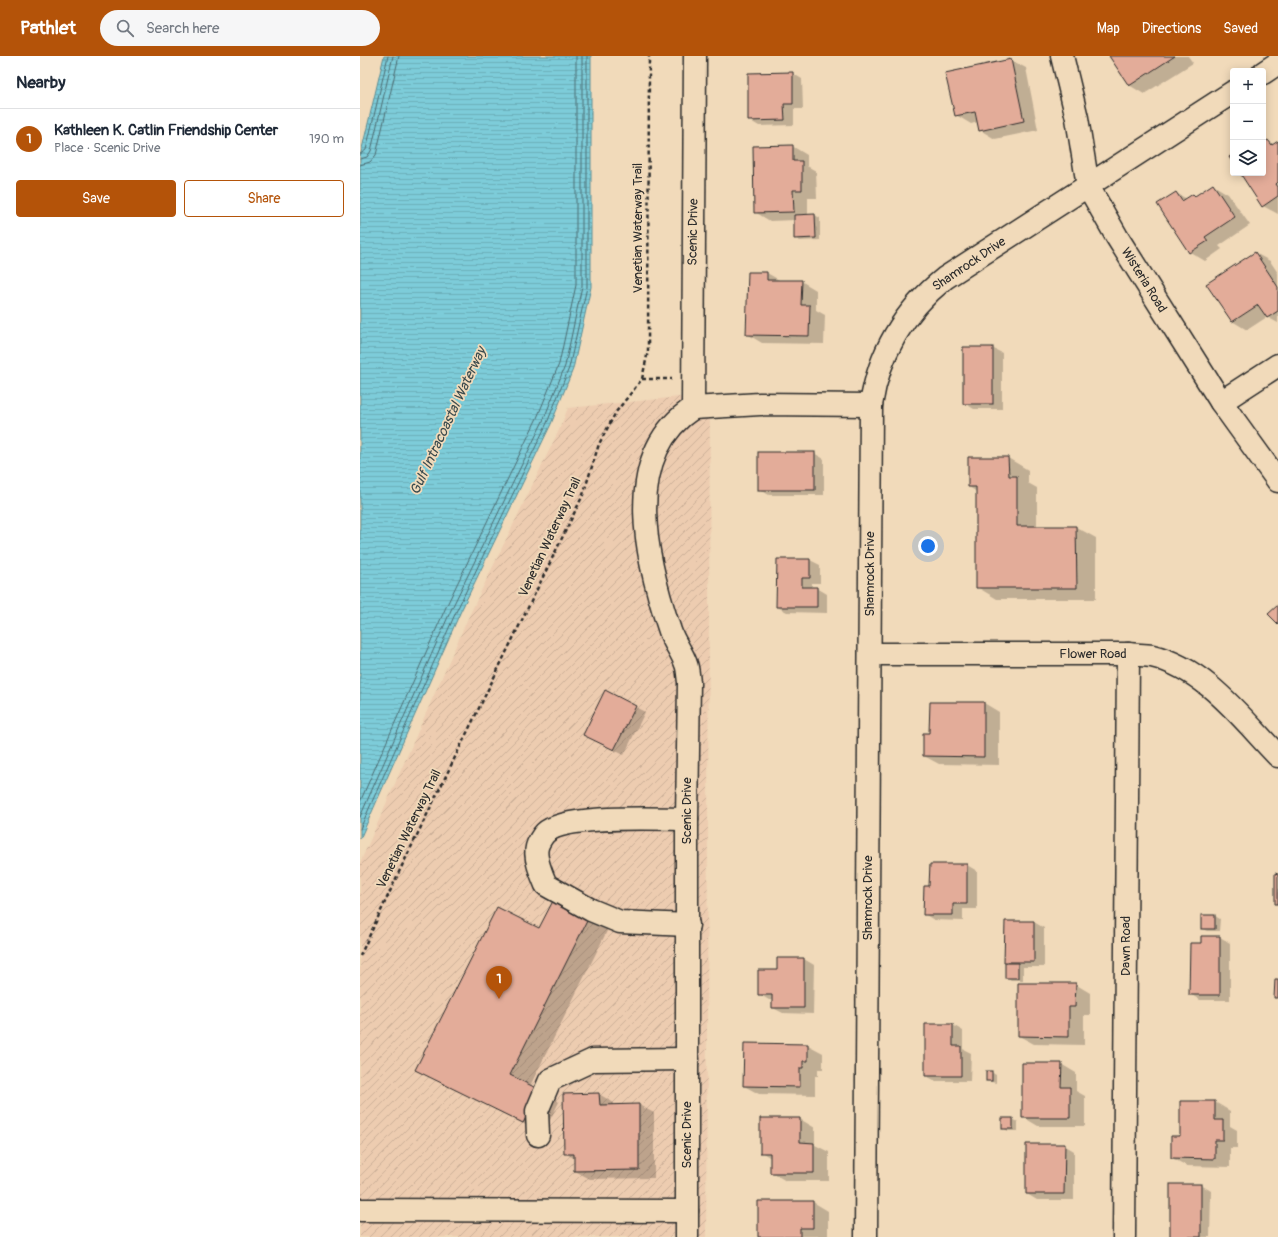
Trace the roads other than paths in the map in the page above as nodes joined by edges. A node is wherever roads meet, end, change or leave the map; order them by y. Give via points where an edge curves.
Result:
1 (695, 56) edge
2 (1062, 56) edge
3 (1278, 63) edge
4 (1266, 71) edge
5 (1230, 94) edge
6 (1088, 186) junction
7 (1278, 365) edge
8 (1221, 402) junction
9 (871, 405) junction
10 (692, 408) junction
11 (1278, 481) edge
12 (870, 654) junction
13 (1128, 654) junction
14 (1278, 756) edge
15 (687, 818) junction
16 (688, 925) junction
17 (688, 1059) junction
18 (538, 1135) dead end
19 (360, 1210) edge
20 (687, 1211) junction
21 (687, 1237) edge
22 (866, 1237) edge
23 (1124, 1237) edge

1 - 10 street, Scenic Drive
2 - 6 street, Wisteria Road via 1077,118
3 - 4 street
5 - 6 street, Shamrock Drive
6 - 8 street, Wisteria Road via 1117,237
6 - 9 street, Shamrock Drive via 966,263 928,292 901,324 890,344 878,371
7 - 8 street
8 - 11 street, Wisteria Road
9 - 10 street via 760,404
9 - 12 street, Shamrock Drive
10 - 15 street, Scenic Drive via 678,418 662,438 651,461 645,507 646,534 655,586 671,634 686,664 689,682
12 - 13 street, Flower Road
12 - 22 street, Shamrock Drive
13 - 14 street, Flower Road via 1152,656 1194,675 1213,689
13 - 23 street, Dawn Road
15 - 16 street, Scenic Drive
15 - 16 street via 598,818 556,826 544,834 537,847 538,862 546,886 591,910 620,922
16 - 17 street, Scenic Drive
17 - 18 street via 592,1060 550,1080 537,1111
17 - 20 street, Scenic Drive
19 - 20 street
20 - 21 street, Scenic Drive

